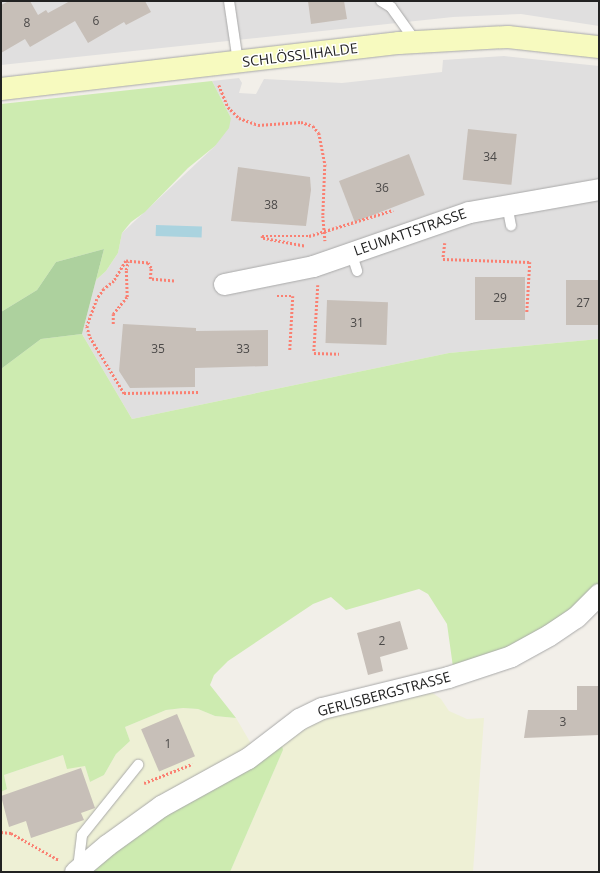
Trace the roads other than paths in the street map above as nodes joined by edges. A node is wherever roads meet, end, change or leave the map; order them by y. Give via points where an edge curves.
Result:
1 (229, 1) edge
2 (381, 1) edge
3 (416, 42) junction
4 (599, 47) edge
5 (238, 62) junction
6 (1, 89) edge
7 (599, 189) edge
8 (507, 204) junction
9 (511, 226) dead end
10 (224, 284) dead end
11 (599, 594) edge
12 (138, 764) dead end
13 (76, 871) edge

1 - 5 lane
2 - 3 lane via 391,7
3 - 4 main road, SCHLÖSSLIHALDE via 508,37
3 - 5 main road, SCHLÖSSLIHALDE
5 - 6 main road, SCHLÖSSLIHALDE
7 - 8 street, LEUMATTSTRASSE
8 - 9 lane
8 - 10 street, LEUMATTSTRASSE via 454,216 354,262 316,253
11 - 13 street, GERLISBERGSTRASSE via 576,617 511,656 448,677 322,708 299,719 248,758 161,806
12 - 13 lane via 82,835

